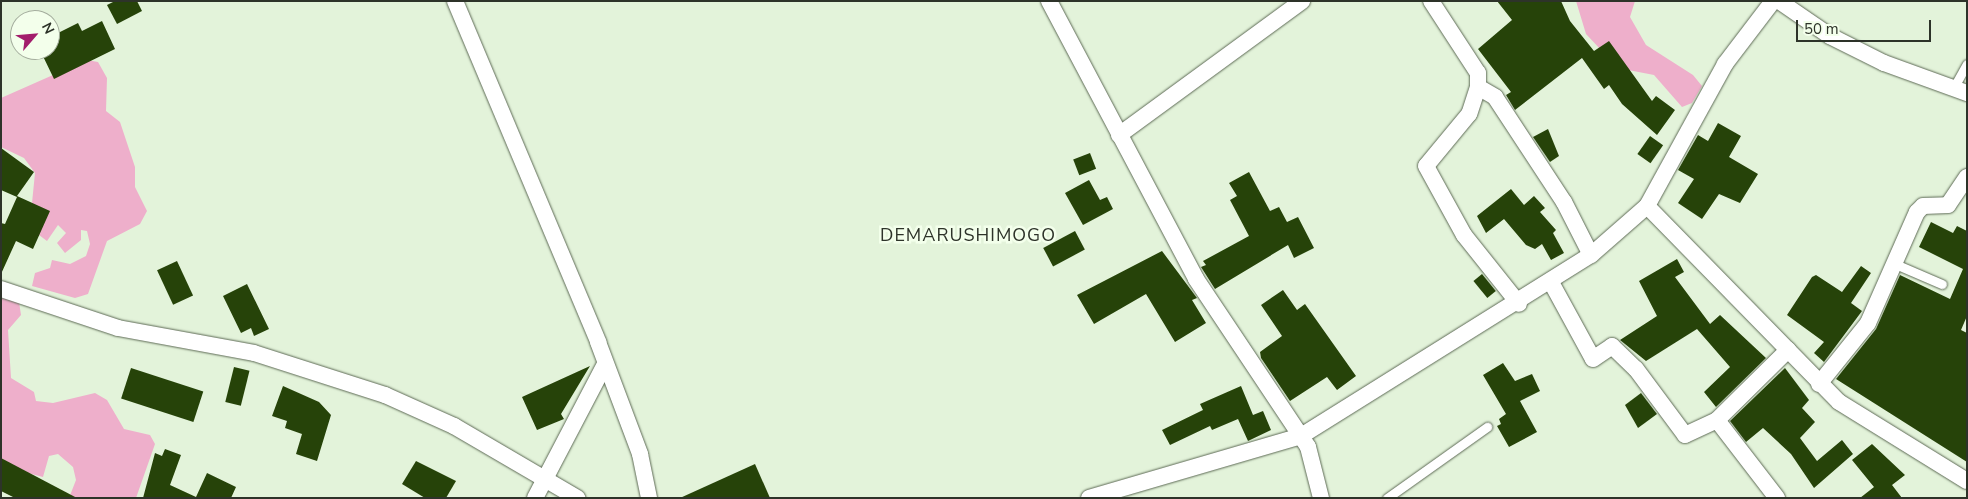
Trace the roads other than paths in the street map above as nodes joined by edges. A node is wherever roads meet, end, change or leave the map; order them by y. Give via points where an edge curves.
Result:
1 (455, 1) edge
2 (1049, 1) edge
3 (1302, 1) edge
4 (1431, 1) edge
5 (1773, 1) edge
6 (1779, 1) edge
7 (1967, 64) edge
8 (1478, 87) junction
9 (1960, 90) edge
10 (1119, 135) junction
11 (1967, 177) edge
12 (1647, 206) junction
13 (1591, 255) junction
14 (1895, 264) junction
15 (1552, 284) junction
16 (1942, 284) dead end
17 (1, 289) edge
18 (1519, 304) junction
19 (1788, 350) junction
20 (605, 364) junction
21 (1820, 384) junction
22 (1717, 420) junction
23 (1487, 428) dead end
24 (1301, 436) junction
25 (544, 478) junction
26 (1967, 481) edge
27 (535, 498) edge
28 (577, 498) edge
29 (649, 498) edge
30 (1090, 498) edge
31 (1321, 498) edge
32 (1386, 498) edge
33 (1777, 498) edge

1 - 20 street
2 - 10 street
3 - 10 street
4 - 8 street via 1478,73
5 - 12 street via 1724,64
6 - 9 street via 1830,36 1876,59
7 - 9 lane
8 - 13 street via 1495,97 1564,202
8 - 18 street via 1469,114 1426,166 1464,235
10 - 24 street via 1196,279
11 - 14 street via 1948,204 1923,206 1918,212
12 - 13 street
12 - 19 street
13 - 15 street
14 - 16 lane
14 - 21 street via 1868,323
15 - 18 street
15 - 22 street via 1593,359 1612,346 1636,369 1685,435
17 - 25 street via 118,328 254,353 314,370 454,426
18 - 24 street
19 - 21 street
19 - 22 street
20 - 25 street
20 - 29 street via 640,454
21 - 26 street via 1839,402
22 - 33 street
23 - 32 lane
24 - 30 street
24 - 31 street
25 - 27 street
25 - 28 street

